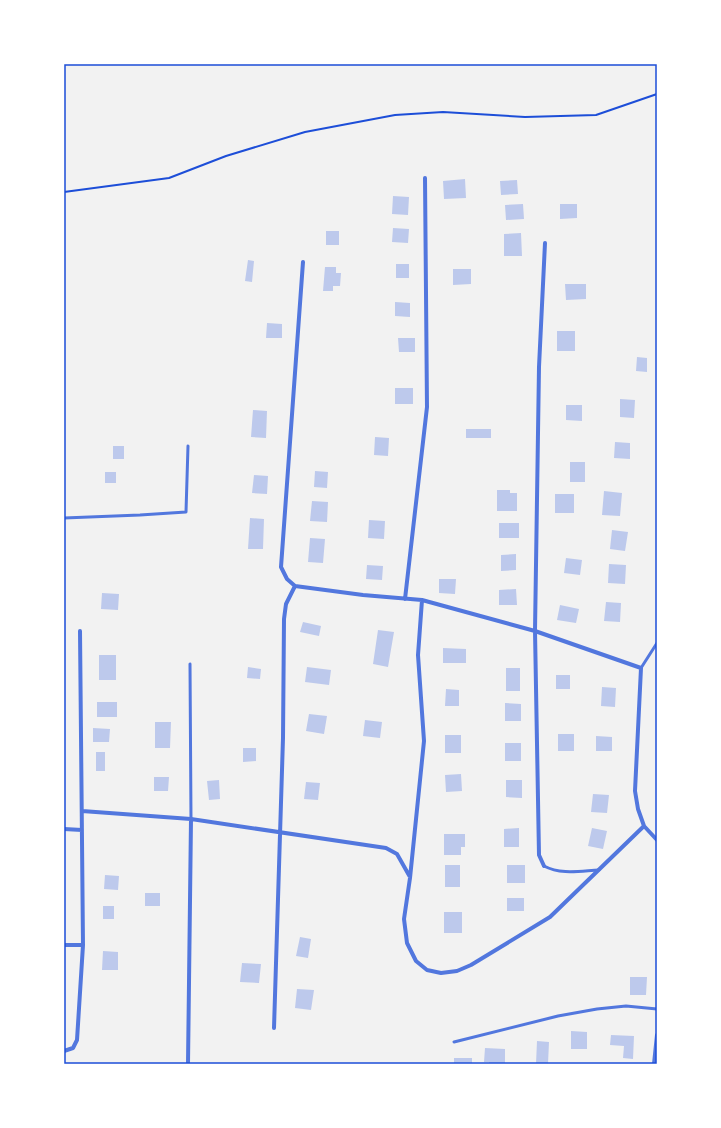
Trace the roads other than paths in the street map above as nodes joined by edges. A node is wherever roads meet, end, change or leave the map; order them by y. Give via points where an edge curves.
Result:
1 (425, 178) dead end
2 (545, 243) dead end
3 (303, 262) dead end
4 (188, 446) dead end
5 (64, 518) edge
6 (295, 586) junction
7 (405, 599) junction
8 (422, 600) junction
9 (80, 631) dead end
10 (535, 631) junction
11 (657, 643) edge
12 (190, 664) dead end
13 (640, 668) junction
14 (82, 811) junction
15 (192, 819) junction
16 (644, 826) junction
17 (64, 829) edge
18 (82, 830) junction
19 (280, 832) junction
20 (657, 840) edge
21 (544, 866) joint
22 (599, 870) junction
23 (410, 878) junction
24 (64, 945) edge
25 (83, 945) junction
26 (657, 1009) edge
27 (274, 1028) dead end
28 (657, 1035) edge
29 (454, 1042) dead end
30 (64, 1052) edge
31 (188, 1064) edge
32 (654, 1064) edge

1 - 7 street via 427,407
2 - 10 street via 539,375
3 - 6 street via 282,567 287,579
4 - 5 lane via 186,512
6 - 7 street
6 - 19 street via 286,604 284,619
7 - 8 street
8 - 10 street
8 - 23 street via 418,655 424,741
9 - 14 street
10 - 13 street
10 - 21 street via 539,855
11 - 13 lane
12 - 15 lane
13 - 16 street via 635,791
14 - 15 street
14 - 18 street
15 - 19 street
15 - 31 street
16 - 20 street
16 - 22 street
17 - 18 street
18 - 25 street
19 - 23 street via 386,848 397,854
19 - 27 street
21 - 22 lane via 560,872
22 - 23 street via 550,917 471,965 457,972 441,973 427,970 416,961 407,943 404,919
24 - 25 street
25 - 30 street via 77,1040 73,1048
26 - 29 lane via 626,1006 597,1009
28 - 32 street

